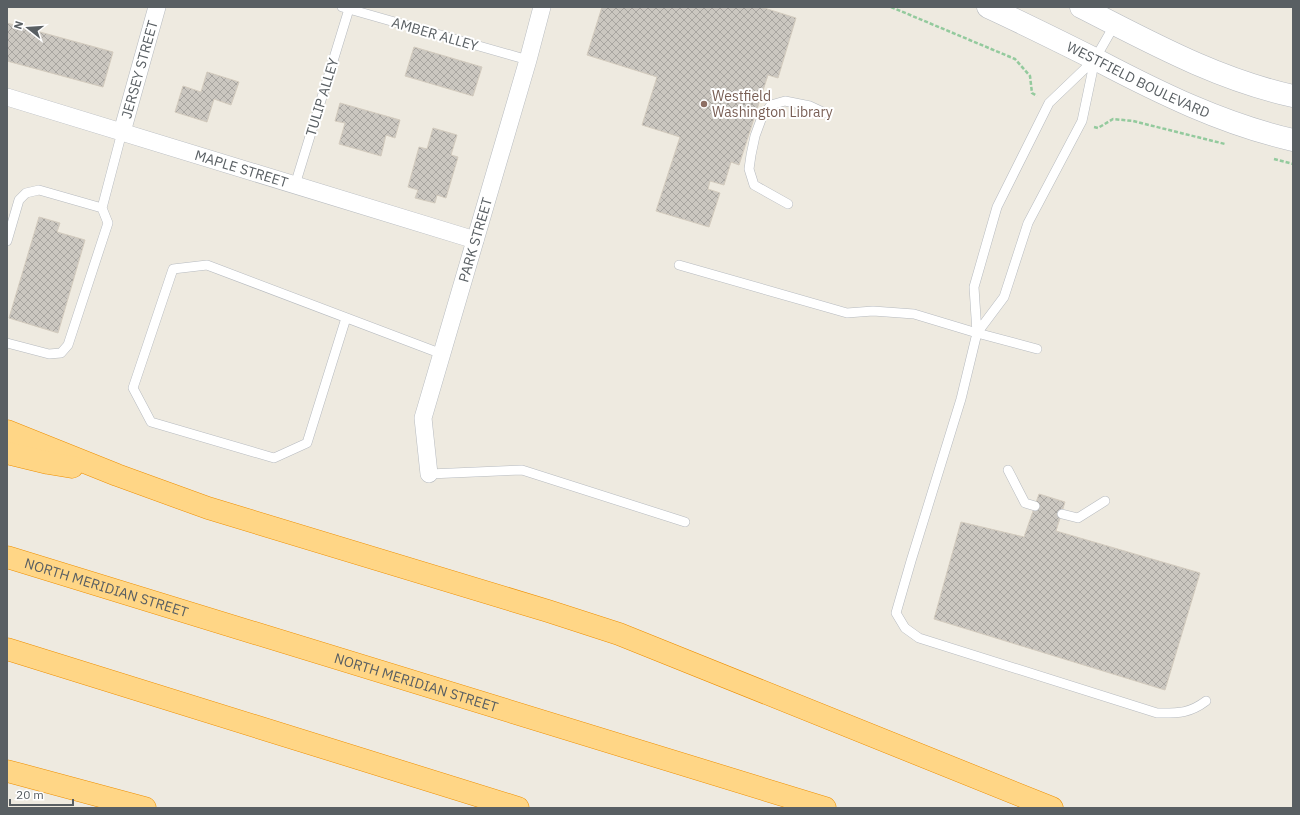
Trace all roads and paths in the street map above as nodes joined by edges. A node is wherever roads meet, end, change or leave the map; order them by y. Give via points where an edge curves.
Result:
1 (157, 7) edge
2 (542, 7) edge
3 (988, 7) edge
4 (1081, 7) edge
5 (346, 8) edge
6 (1115, 24) junction
7 (1095, 59) junction
8 (528, 60) junction
9 (1293, 96) edge
10 (7, 97) edge
11 (825, 113) dead end
12 (122, 132) junction
13 (1293, 140) edge
14 (295, 185) junction
15 (788, 204) dead end
16 (102, 208) junction
17 (475, 240) junction
18 (7, 241) edge
19 (679, 265) dead end
20 (346, 318) junction
21 (977, 333) junction
22 (7, 343) edge
23 (1037, 349) dead end
24 (442, 354) junction
25 (7, 431) edge
26 (7, 453) edge
27 (1008, 470) dead end
28 (429, 474) joint
29 (117, 475) junction
30 (1105, 501) dead end
31 (1035, 506) dead end
32 (1062, 514) dead end
33 (685, 522) dead end
34 (7, 557) edge
35 (7, 649) edge
36 (1206, 701) dead end
37 (7, 771) edge
38 (145, 808) edge
39 (518, 808) edge
40 (825, 808) edge
41 (1052, 808) edge

1 - 12 street, JERSEY STREET
2 - 8 street, PARK STREET
3 - 7 street, WESTFIELD BOULEVARD
4 - 6 street
5 - 8 lane, AMBER ALLEY
5 - 14 lane, TULIP ALLEY
6 - 7 lane
6 - 9 street via 1207,70
7 - 13 street, WESTFIELD BOULEVARD via 1203,111 1249,128
7 - 21 lane via 1082,121 1028,223 1004,297
7 - 21 lane via 1049,103 998,207 974,287
8 - 17 street, PARK STREET
10 - 12 street, MAPLE STREET
11 - 15 lane via 810,106 785,101 771,105 762,117 755,136 749,169 754,185
12 - 14 street, MAPLE STREET
12 - 16 lane
14 - 17 street, MAPLE STREET
16 - 18 lane via 39,190 26,192 19,200
16 - 22 lane via 108,222 68,345 61,353 49,354
17 - 24 street, PARK STREET
19 - 21 lane via 847,313 873,311 914,314
20 - 20 lane via 206,266 173,269 133,388 151,422 274,458 307,443
20 - 24 lane
21 - 23 lane
21 - 36 lane via 961,399 896,613 905,628 919,638 1157,713 1182,713 1197,708
24 - 28 street, PARK STREET via 423,418
25 - 29 highway
26 - 29 highway
27 - 31 lane via 1025,503
28 - 33 lane via 522,470
29 - 41 highway via 208,508 619,634
30 - 32 lane via 1078,518
34 - 40 highway, NORTH MERIDIAN STREET
35 - 39 highway
37 - 38 highway

